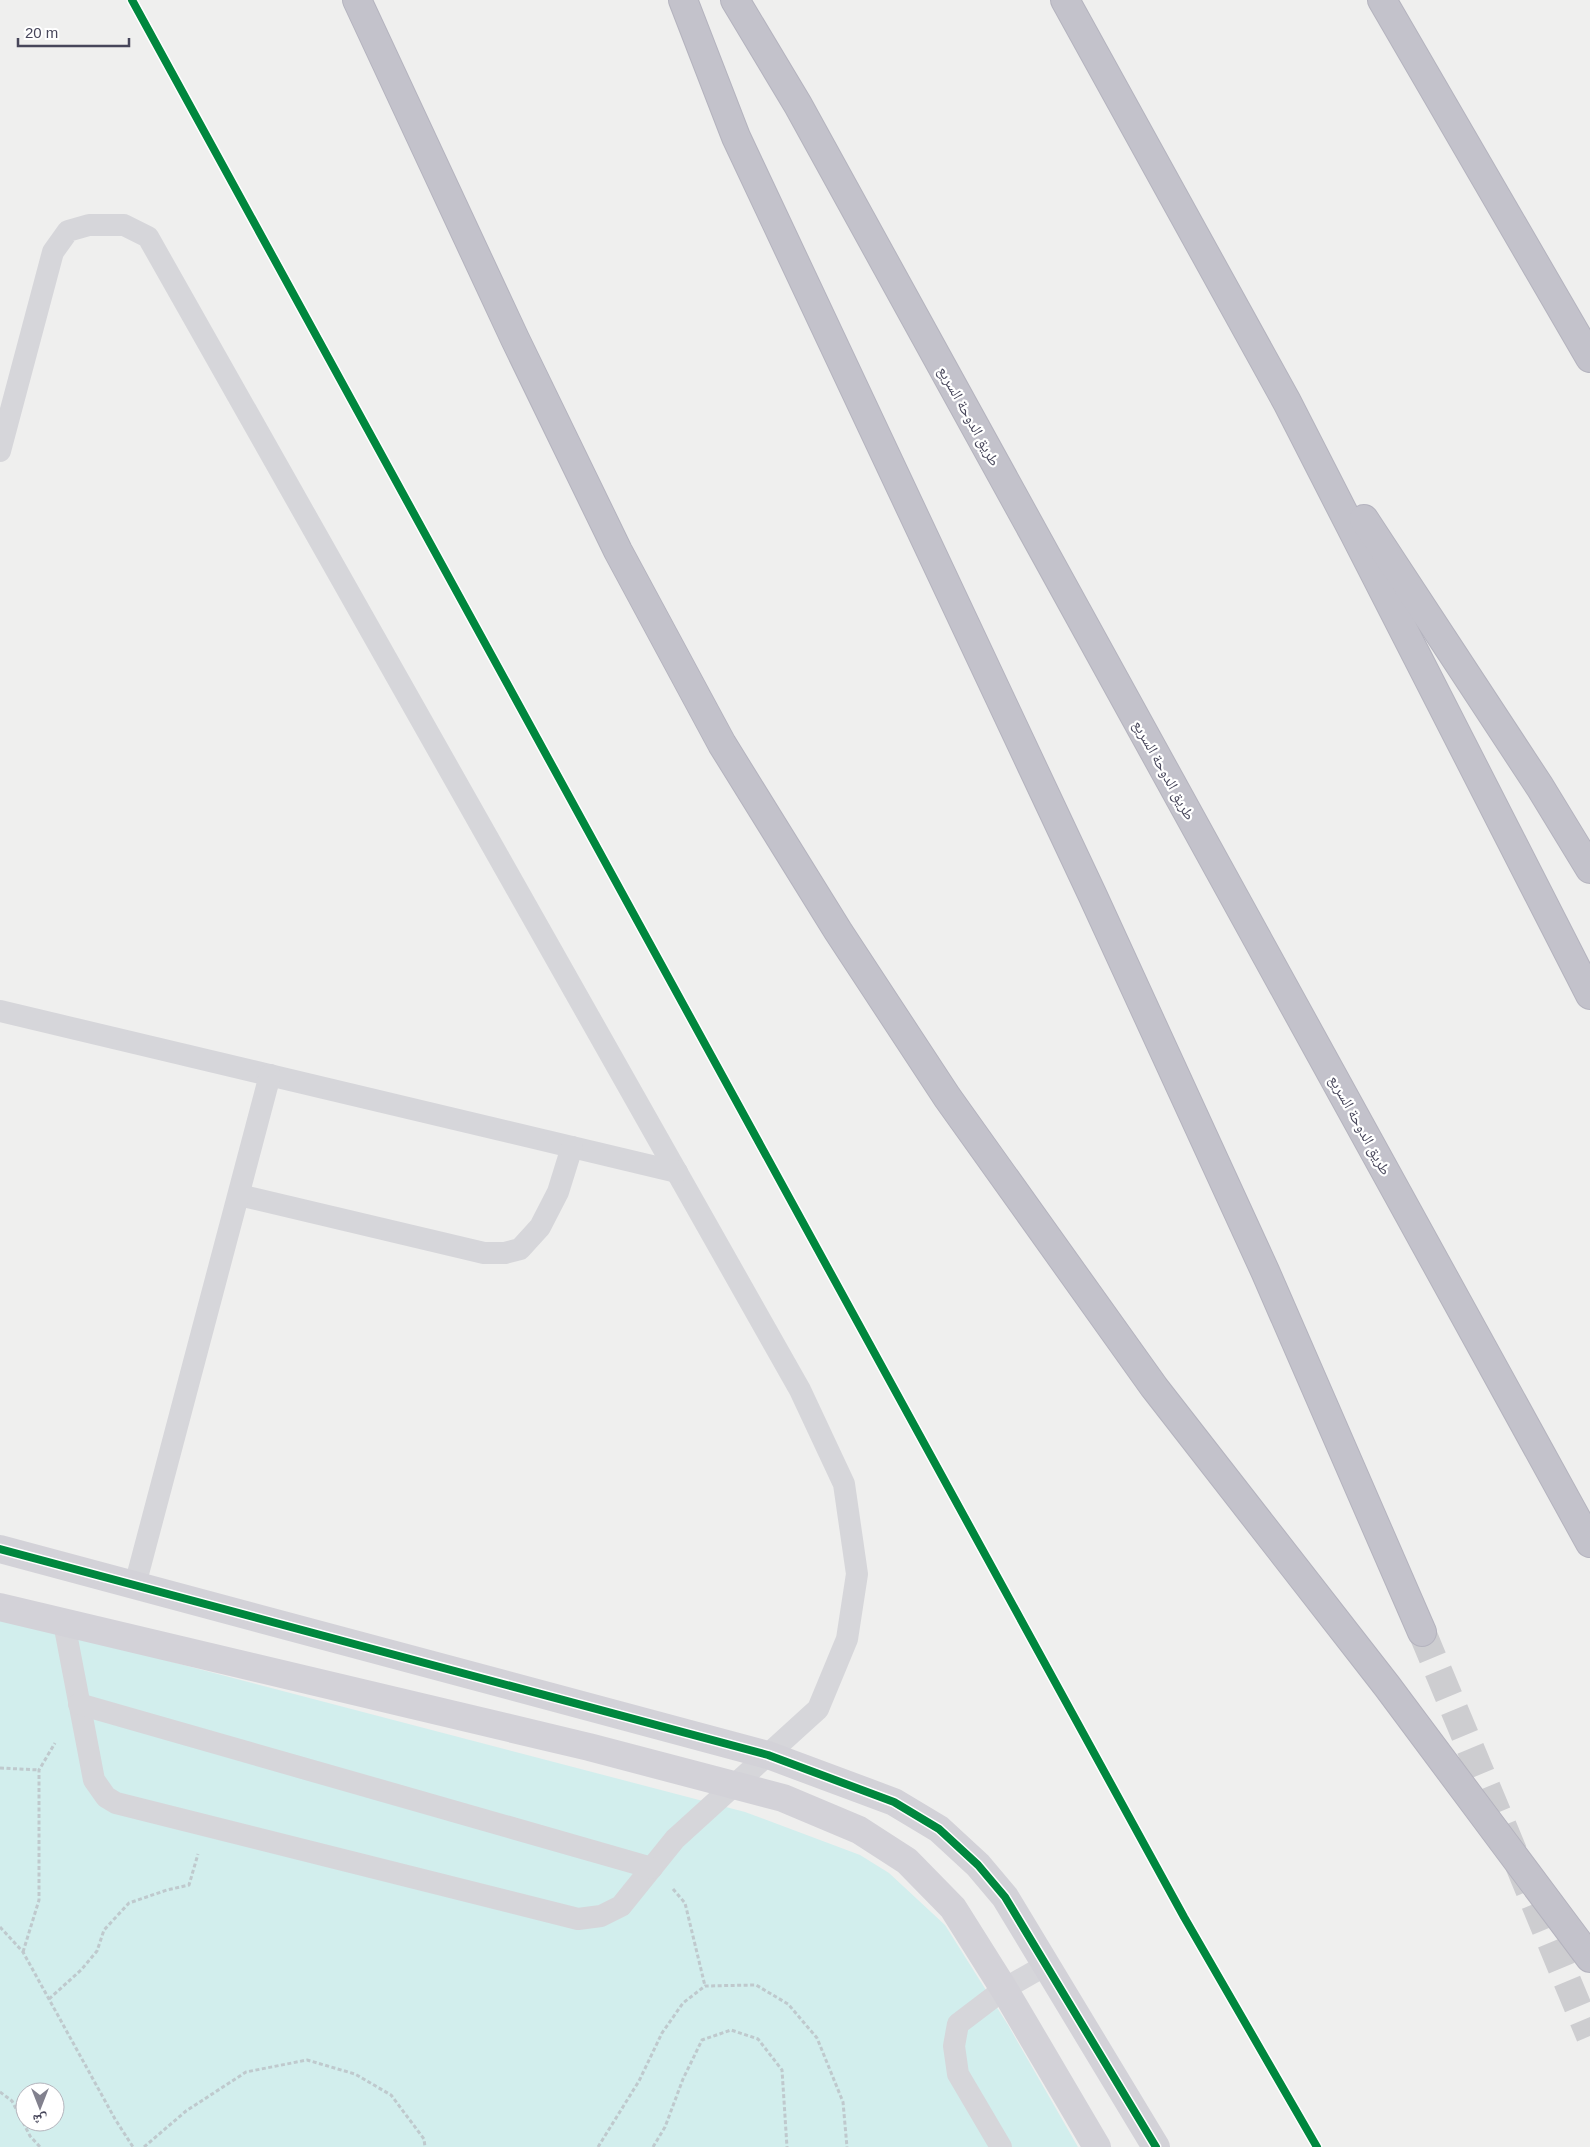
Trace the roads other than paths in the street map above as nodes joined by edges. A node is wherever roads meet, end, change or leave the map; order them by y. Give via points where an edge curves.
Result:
1 (357, 0) edge
2 (683, 0) edge
3 (735, 0) edge
4 (1065, 0) edge
5 (1382, 0) edge
6 (1590, 358) edge
7 (1287, 402) junction
8 (0, 451) edge
9 (1590, 869) edge
10 (1590, 995) edge
11 (0, 1011) edge
12 (270, 1075) junction
13 (572, 1147) junction
14 (677, 1172) junction
15 (239, 1195) junction
16 (1590, 1543) edge
17 (0, 1549) edge
18 (135, 1585) junction
19 (0, 1607) edge
20 (64, 1623) junction
21 (1422, 1632) tunnel mouth
22 (79, 1704) junction
23 (768, 1755) junction
24 (734, 1786) junction
25 (652, 1868) junction
26 (1590, 1958) edge
27 (1046, 1965) junction
28 (1004, 1989) junction
29 (1001, 2147) edge
30 (1097, 2147) edge
31 (1156, 2147) edge

1 - 26 highway via 510,330 618,551 722,744 838,931 947,1097 1154,1386 1387,1686
2 - 21 highway via 736,137 1105,921 1261,1262
3 - 16 highway, طريق الدوحة السريع via 798,105
4 - 7 highway
5 - 6 highway
7 - 9 highway via 1540,787
7 - 10 highway
8 - 14 lane via 53,252 68,231 89,224 124,224 148,237
11 - 12 lane
12 - 13 lane
12 - 15 lane
13 - 14 lane
13 - 15 lane via 558,1192 540,1228 520,1249 504,1254 484,1254
14 - 23 lane via 800,1390 844,1484 857,1574 847,1639 818,1709
15 - 18 lane
17 - 18 street
18 - 23 street
19 - 20 street
20 - 22 lane
20 - 24 street via 589,1747
22 - 25 lane
22 - 25 lane via 94,1780 106,1797 116,1803 578,1919 602,1916 621,1906
23 - 24 lane
23 - 27 street via 894,1802 939,1829 978,1865 1005,1897
24 - 25 lane via 675,1839
24 - 28 street via 784,1798 859,1830 907,1861 953,1908
27 - 28 lane
27 - 31 street
28 - 29 lane via 958,2024 954,2046 958,2074
28 - 30 street

